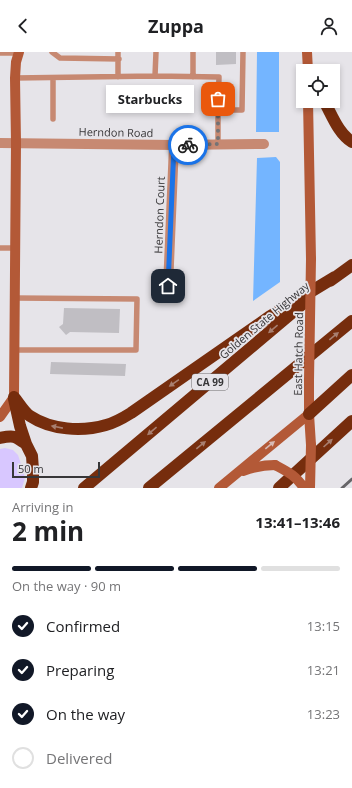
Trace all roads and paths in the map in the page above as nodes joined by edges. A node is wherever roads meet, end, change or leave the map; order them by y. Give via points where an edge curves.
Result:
1 (19, 52) edge
2 (52, 52) edge
3 (118, 52) edge
4 (156, 52) edge
5 (194, 52) edge
6 (243, 52) edge
7 (307, 52) edge
8 (0, 53) edge
9 (119, 59) junction
10 (308, 64) edge
11 (155, 76) junction
12 (193, 76) junction
13 (118, 77) junction
14 (15, 78) junction
15 (53, 78) junction
16 (308, 108) edge
17 (328, 108) edge
18 (218, 110) junction
19 (53, 119) dead end
20 (352, 142) edge
21 (0, 143) edge
22 (16, 143) junction
23 (218, 144) junction
24 (264, 144) dead end
25 (174, 145) junction
26 (0, 248) edge
27 (15, 248) junction
28 (352, 265) edge
29 (335, 277) junction
30 (168, 286) dead end
31 (15, 298) junction
32 (352, 322) edge
33 (14, 350) junction
34 (352, 375) edge
35 (14, 398) junction
36 (309, 414) junction
37 (0, 417) edge
38 (352, 421) edge
39 (0, 438) edge
40 (26, 444) junction
41 (236, 474) junction
42 (31, 488) edge
43 (84, 488) edge
44 (149, 488) edge
45 (219, 488) edge
46 (279, 488) edge
47 (304, 488) edge
48 (310, 488) edge

1 - 8 lane
1 - 14 main road
2 - 9 lane via 60,58
3 - 9 lane
4 - 11 lane
5 - 12 lane
6 - 18 lane via 242,110
7 - 10 main road
9 - 13 lane
11 - 12 lane
11 - 13 lane
12 - 18 lane via 219,77
13 - 15 lane
14 - 15 lane
14 - 22 main road
15 - 19 lane
16 - 36 main road, East Hatch Road, bridge via 312,259
17 - 20 highway via 338,128
18 - 23 lane
21 - 22 street, Herndon Road
22 - 25 street, Herndon Road
22 - 27 main road
23 - 24 street, Herndon Road
23 - 25 street, Herndon Road
25 - 30 street, Herndon Court
26 - 27 lane
27 - 31 main road
28 - 29 highway, Golden State Highway / CA 99
29 -> 35 highway via 269,318 131,413 106,425 80,429 48,425 30,416
29 -> 43 highway, Golden State Highway / CA 99
31 - 33 main road
31 - 33 lane via 137,299 136,350
44 -> 32 highway
33 - 35 main road
34 - 36 highway
35 - 37 main road
35 - 40 highway
41 -> 36 main road
36 - 48 main road, East Hatch Road, bridge
46 -> 38 highway
39 - 40 highway via 17,437
40 - 42 highway via 32,456
41 - 45 main road
41 - 47 main road, bridge via 255,467 275,465 296,478

